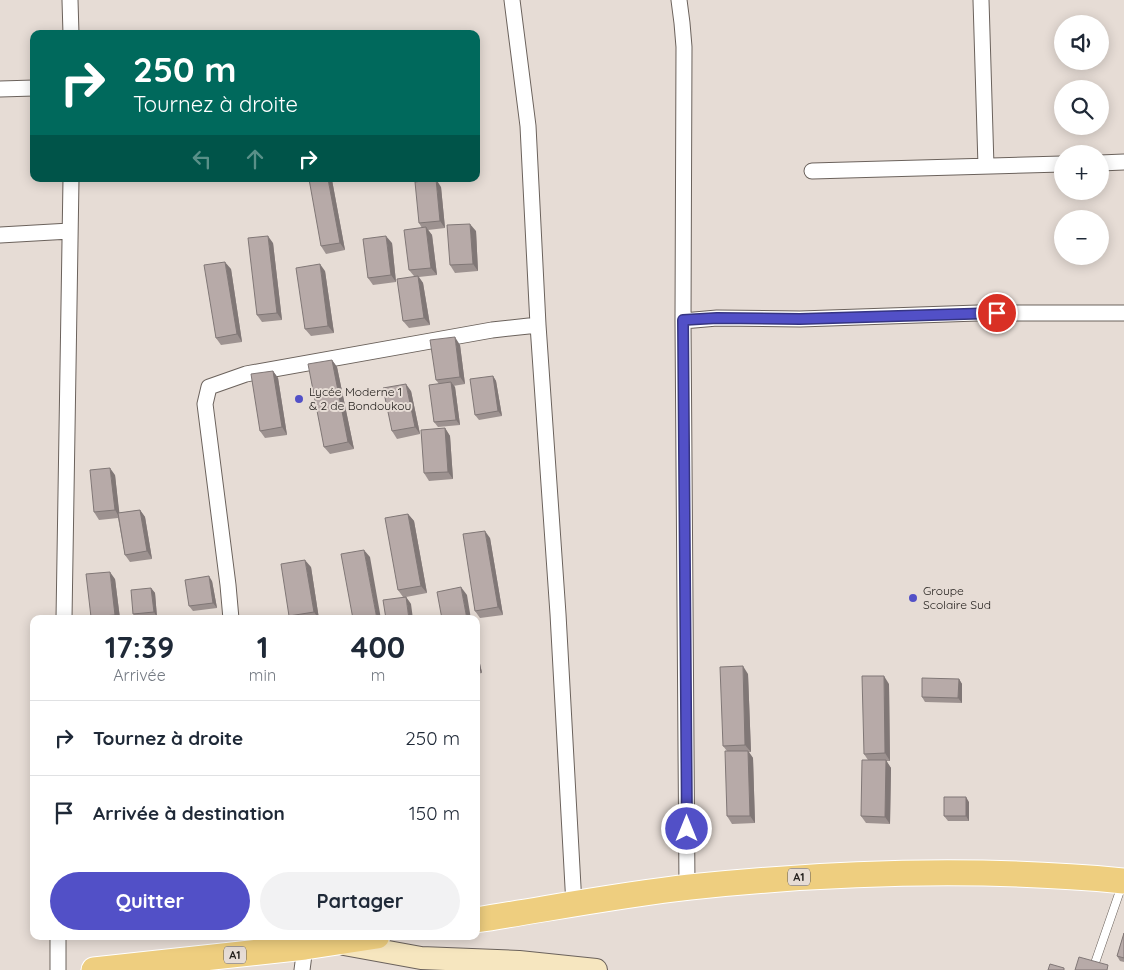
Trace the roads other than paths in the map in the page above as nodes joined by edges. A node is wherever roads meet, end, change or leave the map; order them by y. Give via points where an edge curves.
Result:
1 (70, 0) edge
2 (512, 0) edge
3 (679, 0) edge
4 (981, 0) edge
5 (71, 30) edge
6 (30, 88) edge
7 (0, 89) edge
8 (1124, 162) edge
9 (1109, 163) edge
10 (1054, 164) edge
11 (986, 166) junction
12 (812, 172) dead end
13 (71, 182) edge
14 (70, 230) junction
15 (0, 235) edge
16 (1124, 313) edge
17 (683, 320) junction
18 (538, 325) junction
19 (64, 615) edge
20 (231, 615) edge
21 (1124, 881) edge
22 (687, 887) junction
23 (574, 905) junction
24 (480, 919) edge
25 (58, 940) edge
26 (354, 940) edge
27 (336, 943) junction
28 (304, 959) edge
29 (1095, 964) edge
30 (519, 966) edge
31 (58, 970) edge
32 (94, 970) edge
33 (596, 970) edge

1 - 5 street
2 - 18 street via 528,126
3 - 17 street via 684,48
4 - 11 street
6 - 7 street
8 - 9 street
10 - 11 street
11 - 12 street
13 - 14 street
14 - 15 street
14 - 19 street
16 - 17 street
17 - 22 street
18 - 20 street via 492,330 246,374 209,387 205,404
18 - 23 street
21 - 22 main road, A1 via 1002,873 903,872 804,876
21 - 29 lane
22 - 23 main road, A1
23 - 24 main road, A1
25 - 31 street
26 - 27 main road, A1
27 - 28 main road, A1
27 - 30 street via 421,958
28 - 32 main road, A1
30 - 33 street

